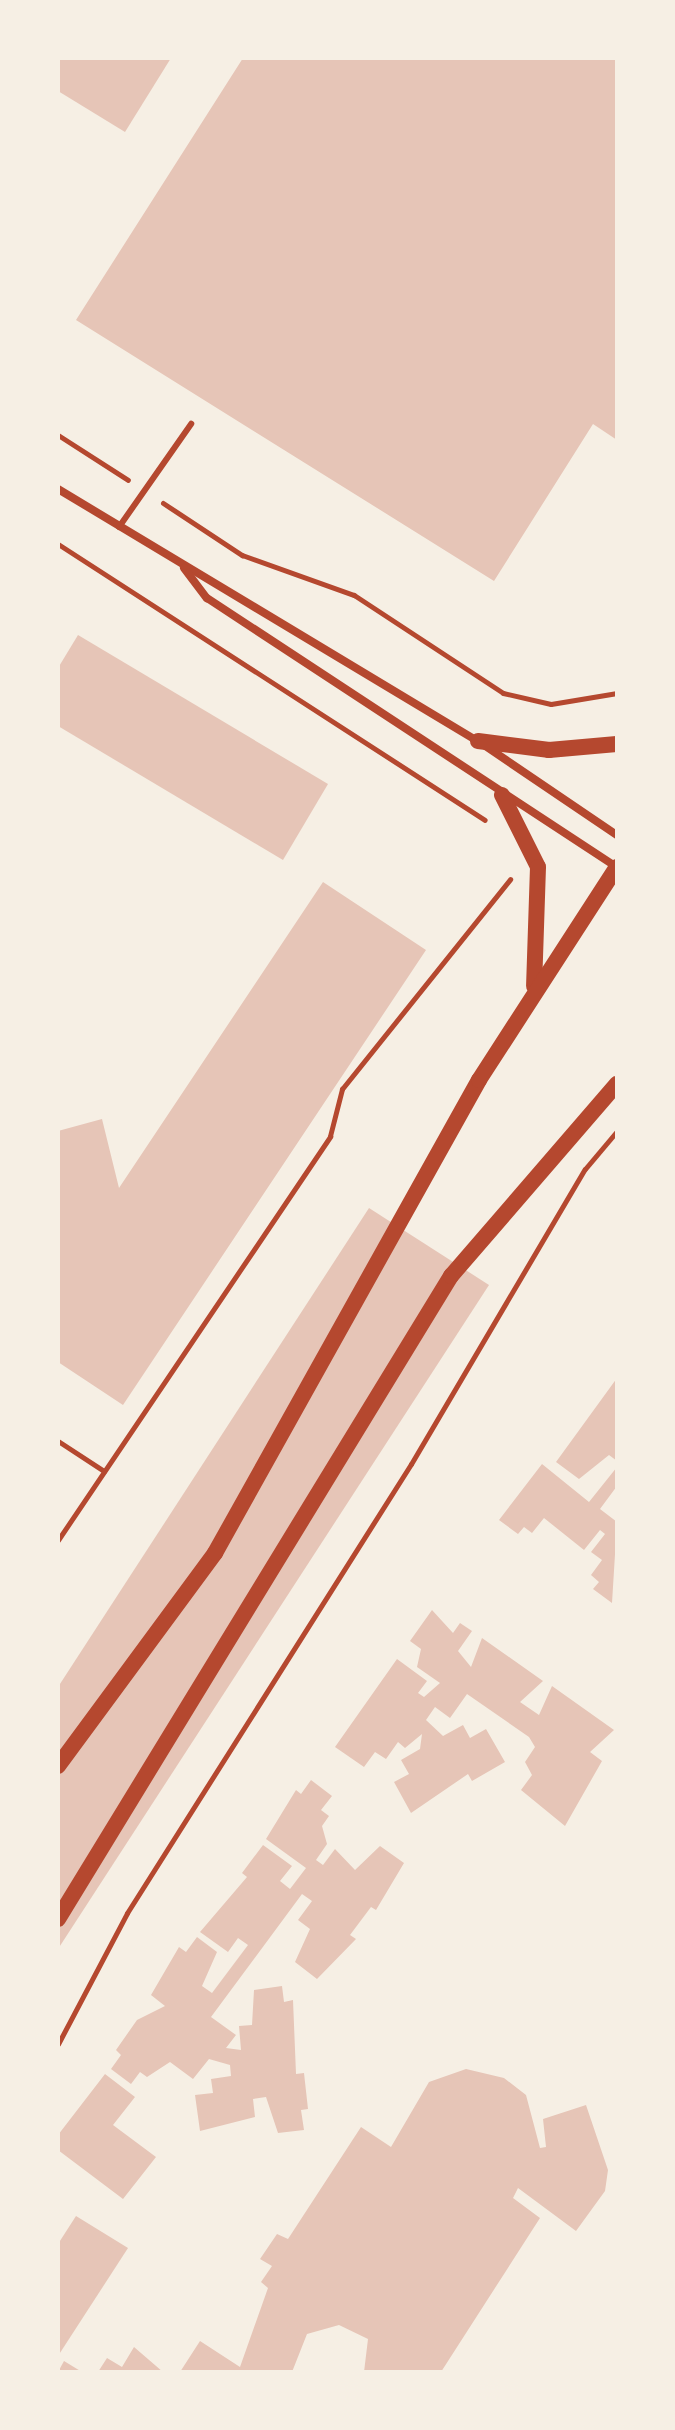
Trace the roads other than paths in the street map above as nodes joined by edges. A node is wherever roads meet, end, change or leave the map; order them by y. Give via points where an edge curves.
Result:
1 (191, 424) dead end
2 (58, 489) edge
3 (119, 527) junction
4 (183, 568) junction
5 (478, 741) junction
6 (617, 744) edge
7 (502, 795) junction
8 (617, 835) edge
9 (617, 867) edge
10 (533, 987) junction
11 (617, 1084) edge
12 (58, 1766) edge
13 (58, 1919) edge

1 - 3 lane
2 - 3 street
3 - 4 street
4 - 5 street
4 - 7 street via 207,598
5 - 6 main road via 549,750
5 - 8 street
7 - 9 street
7 - 10 main road via 538,867
9 - 10 main road
10 - 12 main road via 215,1553
11 - 13 main road via 451,1276

